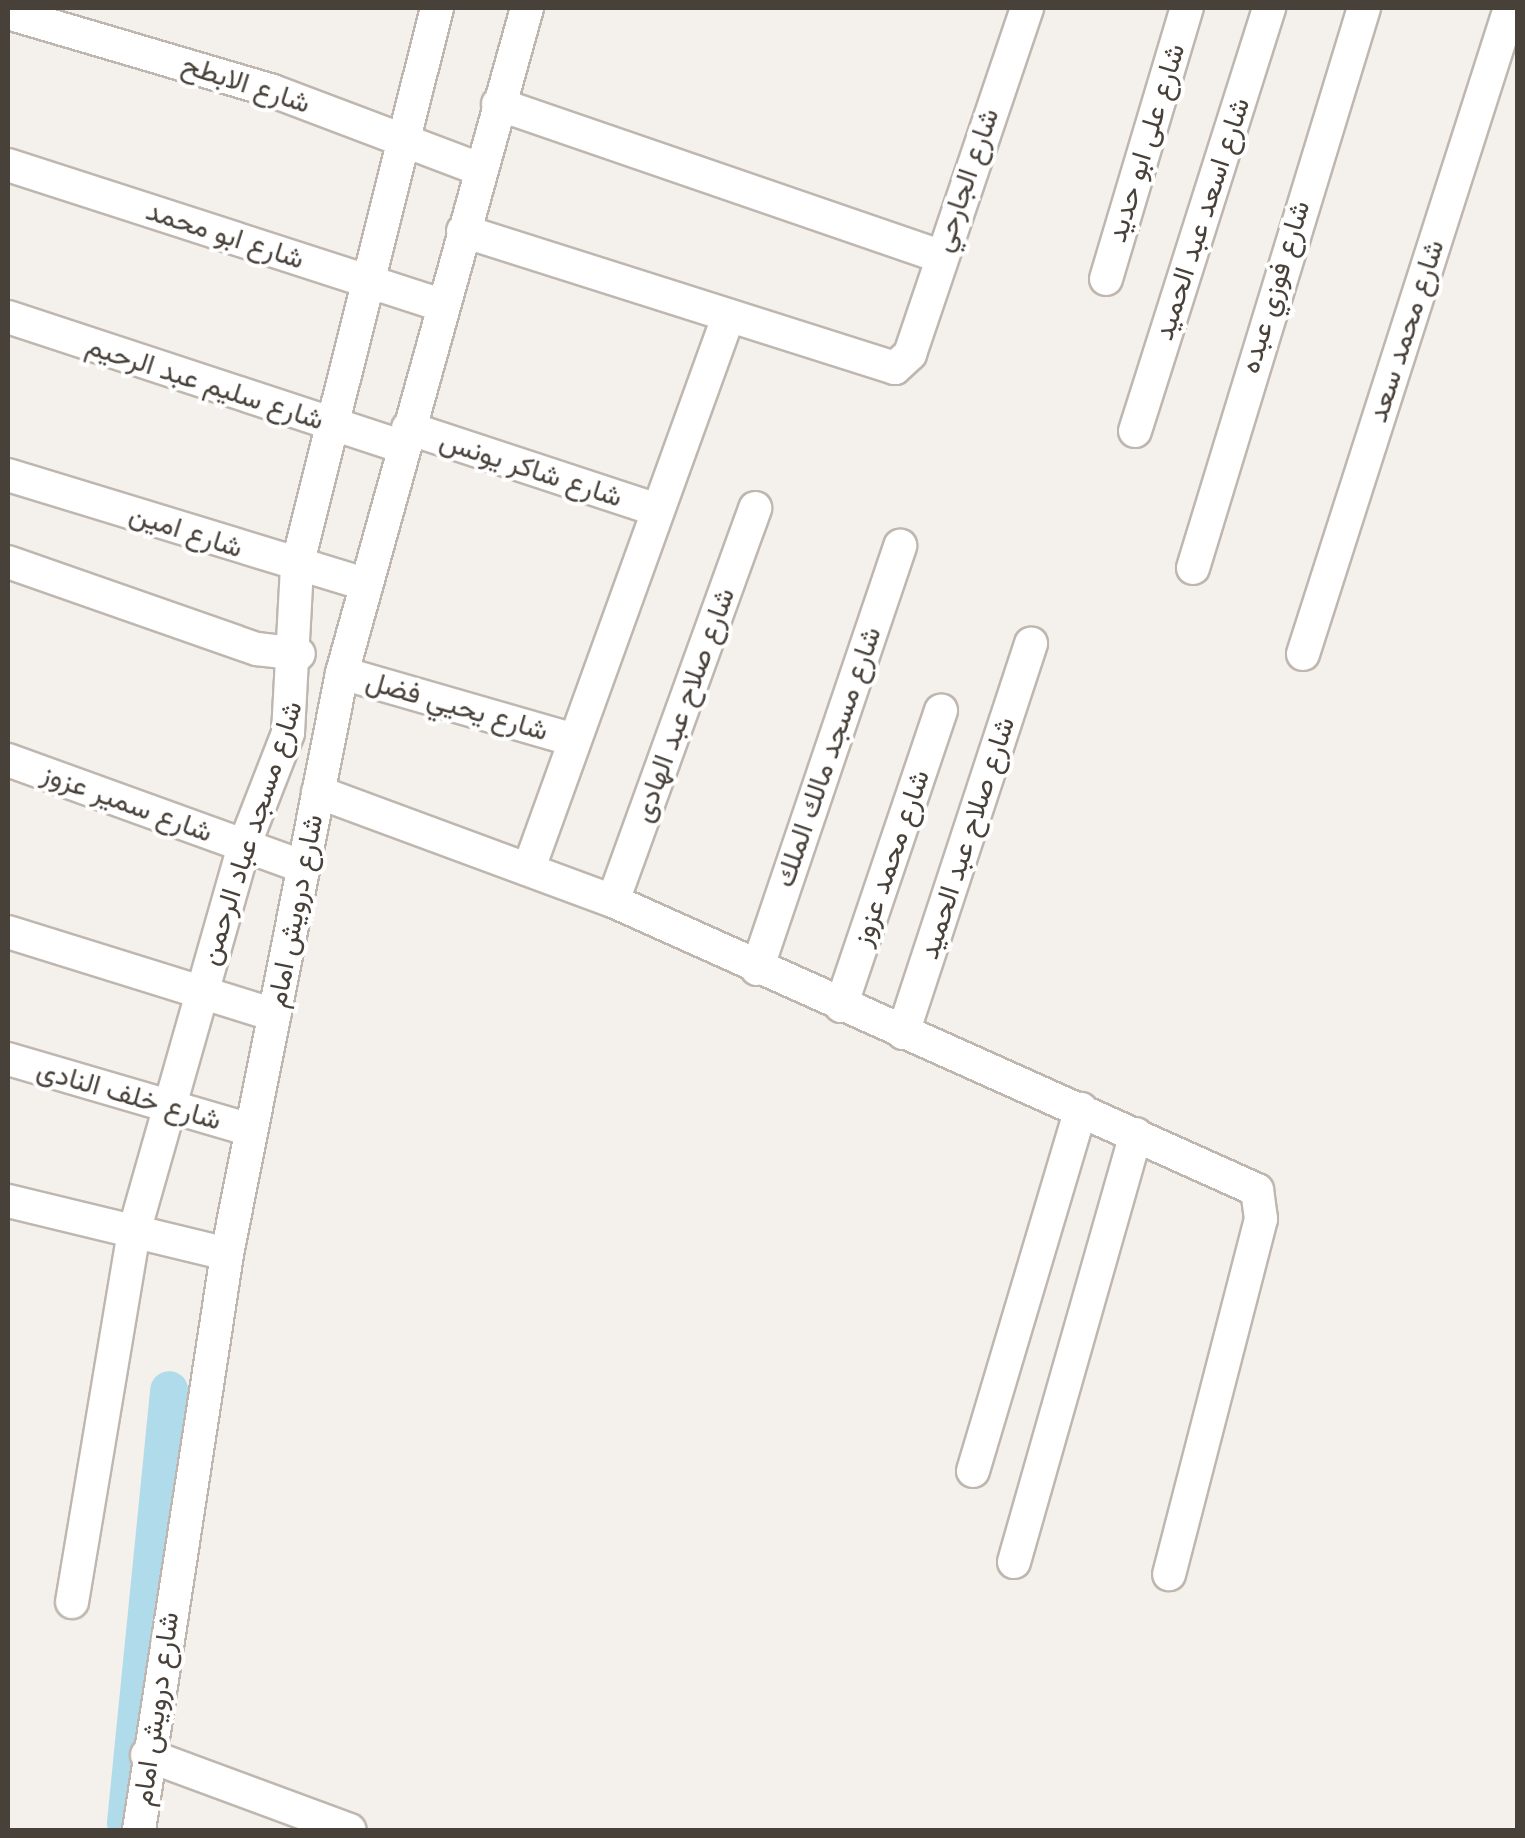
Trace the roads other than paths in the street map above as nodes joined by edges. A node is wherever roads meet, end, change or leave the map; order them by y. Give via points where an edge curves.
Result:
1 (438, 8) edge
2 (527, 8) edge
3 (1026, 8) edge
4 (1187, 8) edge
5 (1270, 8) edge
6 (1364, 8) edge
7 (1510, 8) edge
8 (8, 9) edge
9 (498, 104) junction
10 (403, 138) junction
11 (8, 165) edge
12 (480, 169) junction
13 (463, 230) junction
14 (940, 256) junction
15 (1106, 279) dead end
16 (368, 280) junction
17 (442, 305) junction
18 (8, 317) edge
19 (727, 320) junction
20 (331, 425) junction
21 (1135, 431) dead end
22 (405, 438) junction
23 (8, 475) edge
24 (755, 508) dead end
25 (654, 509) junction
26 (900, 546) dead end
27 (8, 562) edge
28 (297, 566) junction
29 (1193, 568) dead end
30 (365, 584) junction
31 (1031, 644) dead end
32 (299, 654) junction
33 (1303, 654) dead end
34 (342, 673) junction
35 (941, 710) dead end
36 (572, 739) junction
37 (8, 760) edge
38 (318, 792) junction
39 (244, 846) junction
40 (303, 868) junction
41 (528, 868) junction
42 (613, 902) junction
43 (8, 932) edge
44 (757, 969) junction
45 (201, 992) junction
46 (841, 1006) junction
47 (274, 1015) junction
48 (904, 1033) junction
49 (8, 1059) edge
50 (166, 1105) junction
51 (1081, 1109) junction
52 (251, 1130) junction
53 (1136, 1134) junction
54 (8, 1201) edge
55 (134, 1232) junction
56 (227, 1254) junction
57 (972, 1471) dead end
58 (1014, 1562) dead end
59 (1169, 1574) dead end
60 (72, 1602) dead end
61 (147, 1756) junction
62 (139, 1830) edge
63 (350, 1830) edge

1 - 10 street, شارع مسجد عباد الرحمن
2 - 9 street, شارع درويش امام
3 - 14 street, شارع الجارحي
4 - 15 street, شارع على ابو حديد
5 - 21 street, شارع اسعد عبد الحميد
6 - 29 street, شارع فوزي عبده
7 - 33 street, شارع محمد سعد
8 - 10 street, شارع الابطح
9 - 12 street, شارع درويش امام
9 - 14 street
10 - 12 street, شارع الابطح
10 - 16 street, شارع مسجد عباد الرحمن
11 - 16 street, شارع ابو محمد
12 - 13 street, شارع درويش امام
13 - 17 street, شارع درويش امام
13 - 19 street
14 - 19 street, شارع الجارحي via 910,354 888,369
16 - 17 street, شارع ابو محمد
16 - 20 street, شارع مسجد عباد الرحمن
17 - 22 street, شارع درويش امام
18 - 20 street, شارع سليم عبد الرحيم
19 - 25 street
20 - 22 street, شارع سليم عبد الرحيم
20 - 28 street, شارع مسجد عباد الرحمن
22 - 25 street, شارع شاكر يونس
22 - 30 street, شارع درويش امام
23 - 28 street, شارع امين
24 - 42 street, شارع صلاح عبد الهادى
25 - 36 street
26 - 44 street, شارع مسجد مالك الملك
27 - 32 street via 257,649
28 - 30 street, شارع امين
28 - 32 street, شارع مسجد عباد الرحمن
30 - 34 street, شارع درويش امام
31 - 48 street, شارع صلاح عبد الحميد
32 - 39 street, شارع مسجد عباد الرحمن via 288,734
34 - 36 street, شارع يحيي فضل
34 - 38 street, شارع درويش امام
35 - 46 street, شارع محمد عزوز
36 - 41 street
37 - 39 street, شارع سمير عزوز
38 - 40 street, شارع درويش امام
38 - 41 street
39 - 40 street, شارع سمير عزوز
39 - 45 street, شارع مسجد عباد الرحمن
40 - 47 street, شارع درويش امام
41 - 42 street
42 - 44 street
43 - 45 street
44 - 46 street
45 - 47 street
45 - 50 street, شارع مسجد عباد الرحمن
46 - 48 street
47 - 52 street, شارع درويش امام
48 - 51 street
49 - 50 street, شارع خلف النادى
50 - 52 street, شارع خلف النادى
50 - 55 street, شارع مسجد عباد الرحمن
51 - 53 street
51 - 57 street
52 - 56 street, شارع درويش امام
53 - 58 street
53 - 59 street via 1244,1182 1264,1204
54 - 55 street
55 - 56 street
55 - 60 street, شارع مسجد عباد الرحمن
56 - 61 street, شارع درويش امام
61 - 62 street, شارع درويش امام
61 - 63 street

